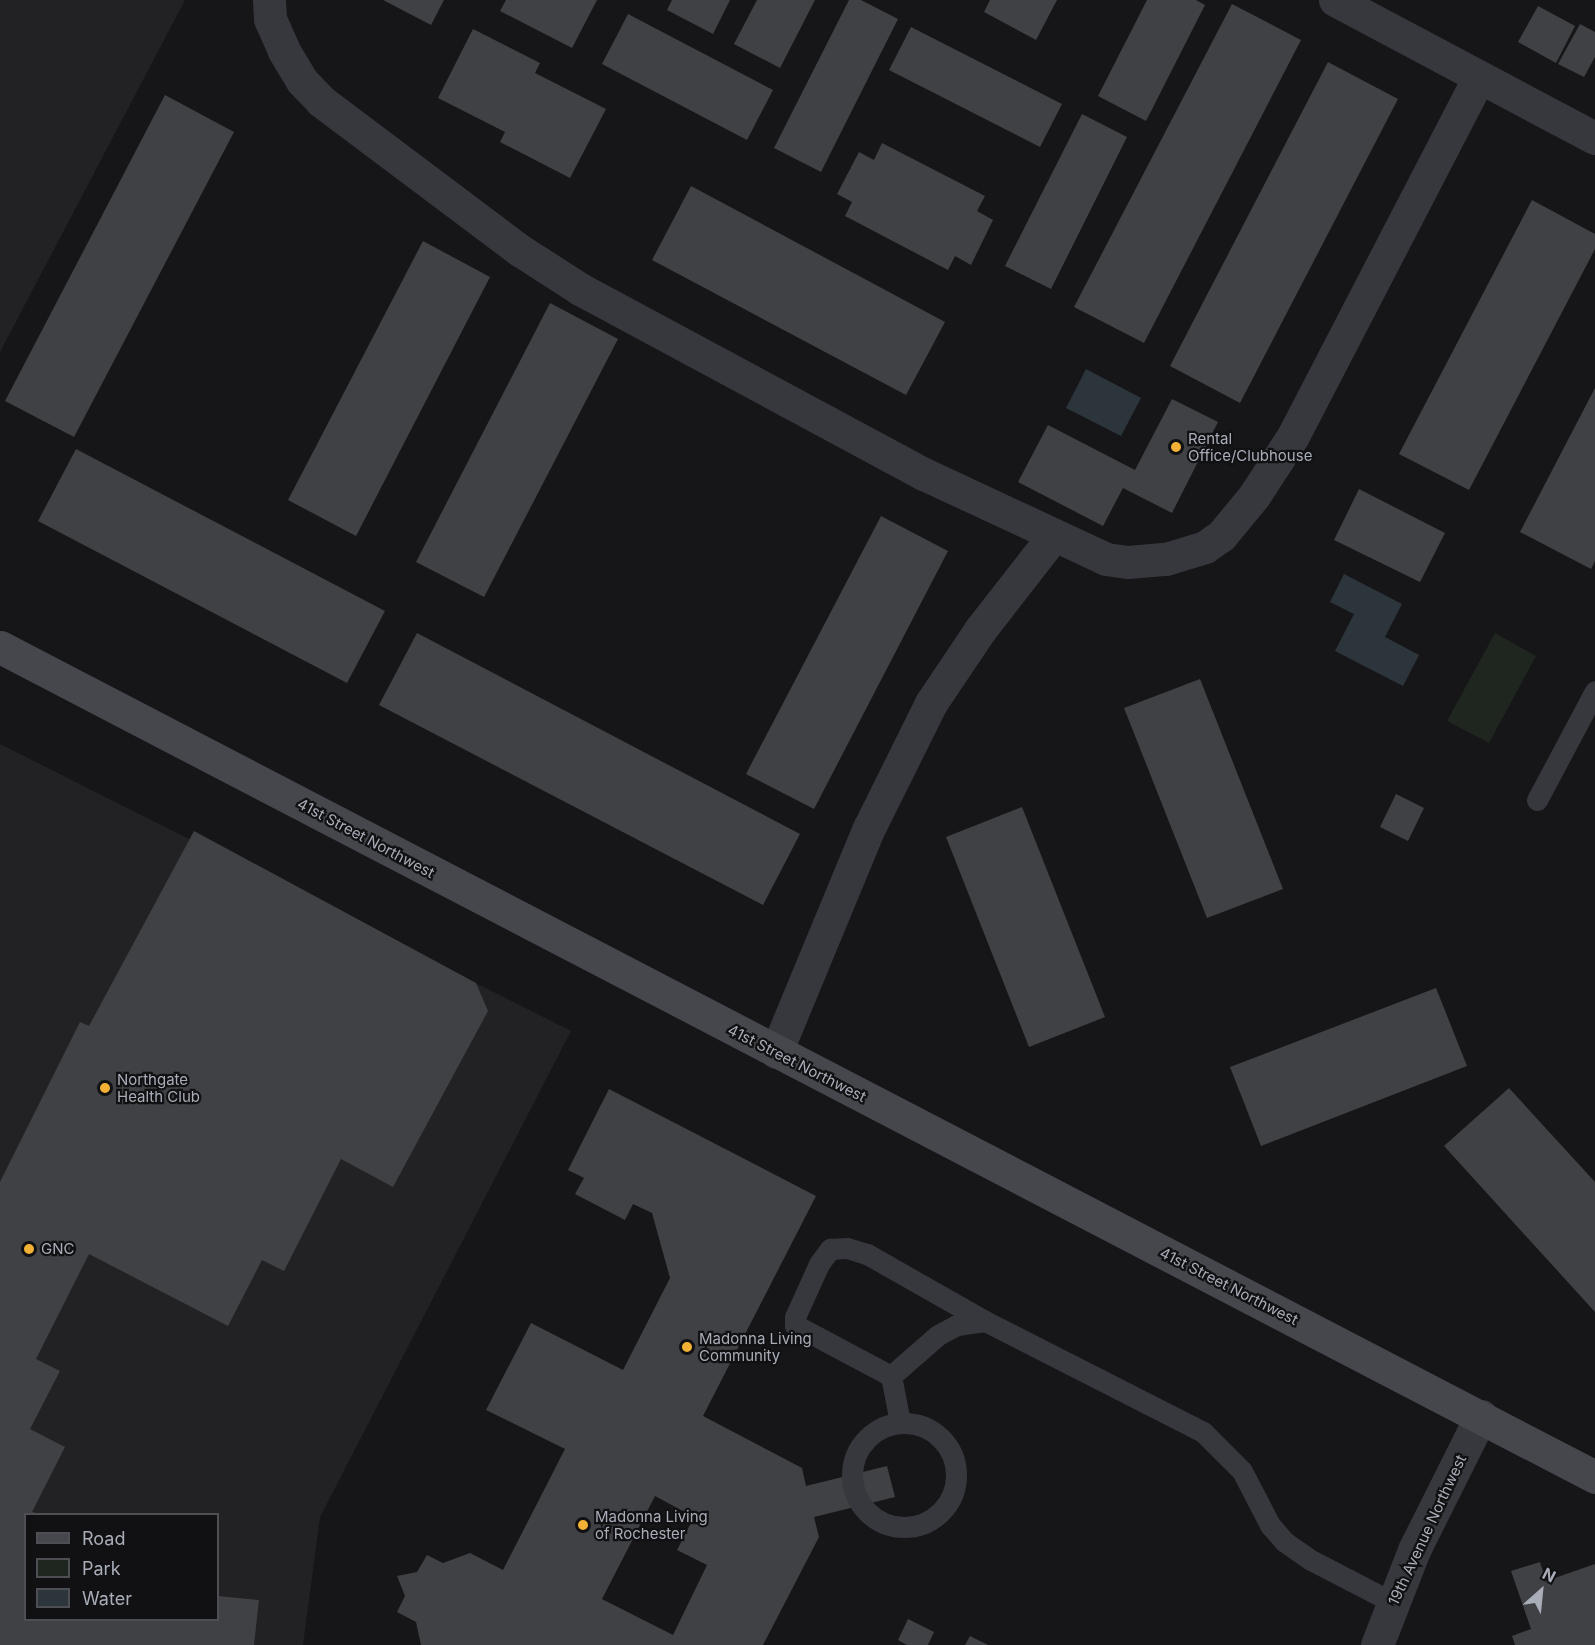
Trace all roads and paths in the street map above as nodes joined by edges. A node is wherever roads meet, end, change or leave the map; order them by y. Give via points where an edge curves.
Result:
1 (269, 0) edge
2 (1335, 0) edge
3 (1479, 77) junction
4 (1595, 138) edge
5 (1054, 536) junction
6 (0, 647) edge
7 (1595, 691) edge
8 (1537, 800) dead end
9 (776, 1052) junction
10 (985, 1321) junction
11 (891, 1376) junction
12 (1481, 1416) junction
13 (900, 1422) junction
14 (1595, 1477) edge
15 (1392, 1602) junction
16 (1377, 1645) edge

1 - 5 street via 270,19 284,51 302,81 321,101 521,251 580,289 877,449
2 - 3 street
3 - 4 street
3 - 5 street via 1293,436 1267,478 1221,536 1204,548 1167,559 1128,562 1106,559
5 - 9 street via 980,630 931,703 869,828
6 - 9 main road, 41st Street Northwest
7 - 8 lane
9 - 12 main road, 41st Street Northwest
10 - 11 lane via 957,1324 938,1335
10 - 11 lane via 867,1254 847,1248 830,1249 819,1264 795,1325
10 - 15 lane via 1203,1432 1242,1471 1270,1525 1285,1542 1309,1559
11 - 13 lane
12 - 14 main road, 41st Street Northwest
12 - 15 street, 19th Avenue Northwest
13 - 13 lane via 873,1432 864,1441 855,1455 853,1489 871,1516 897,1527 912,1527 946,1506 956,1474 946,1444 934,1432
15 - 16 street, 19th Avenue Northwest

